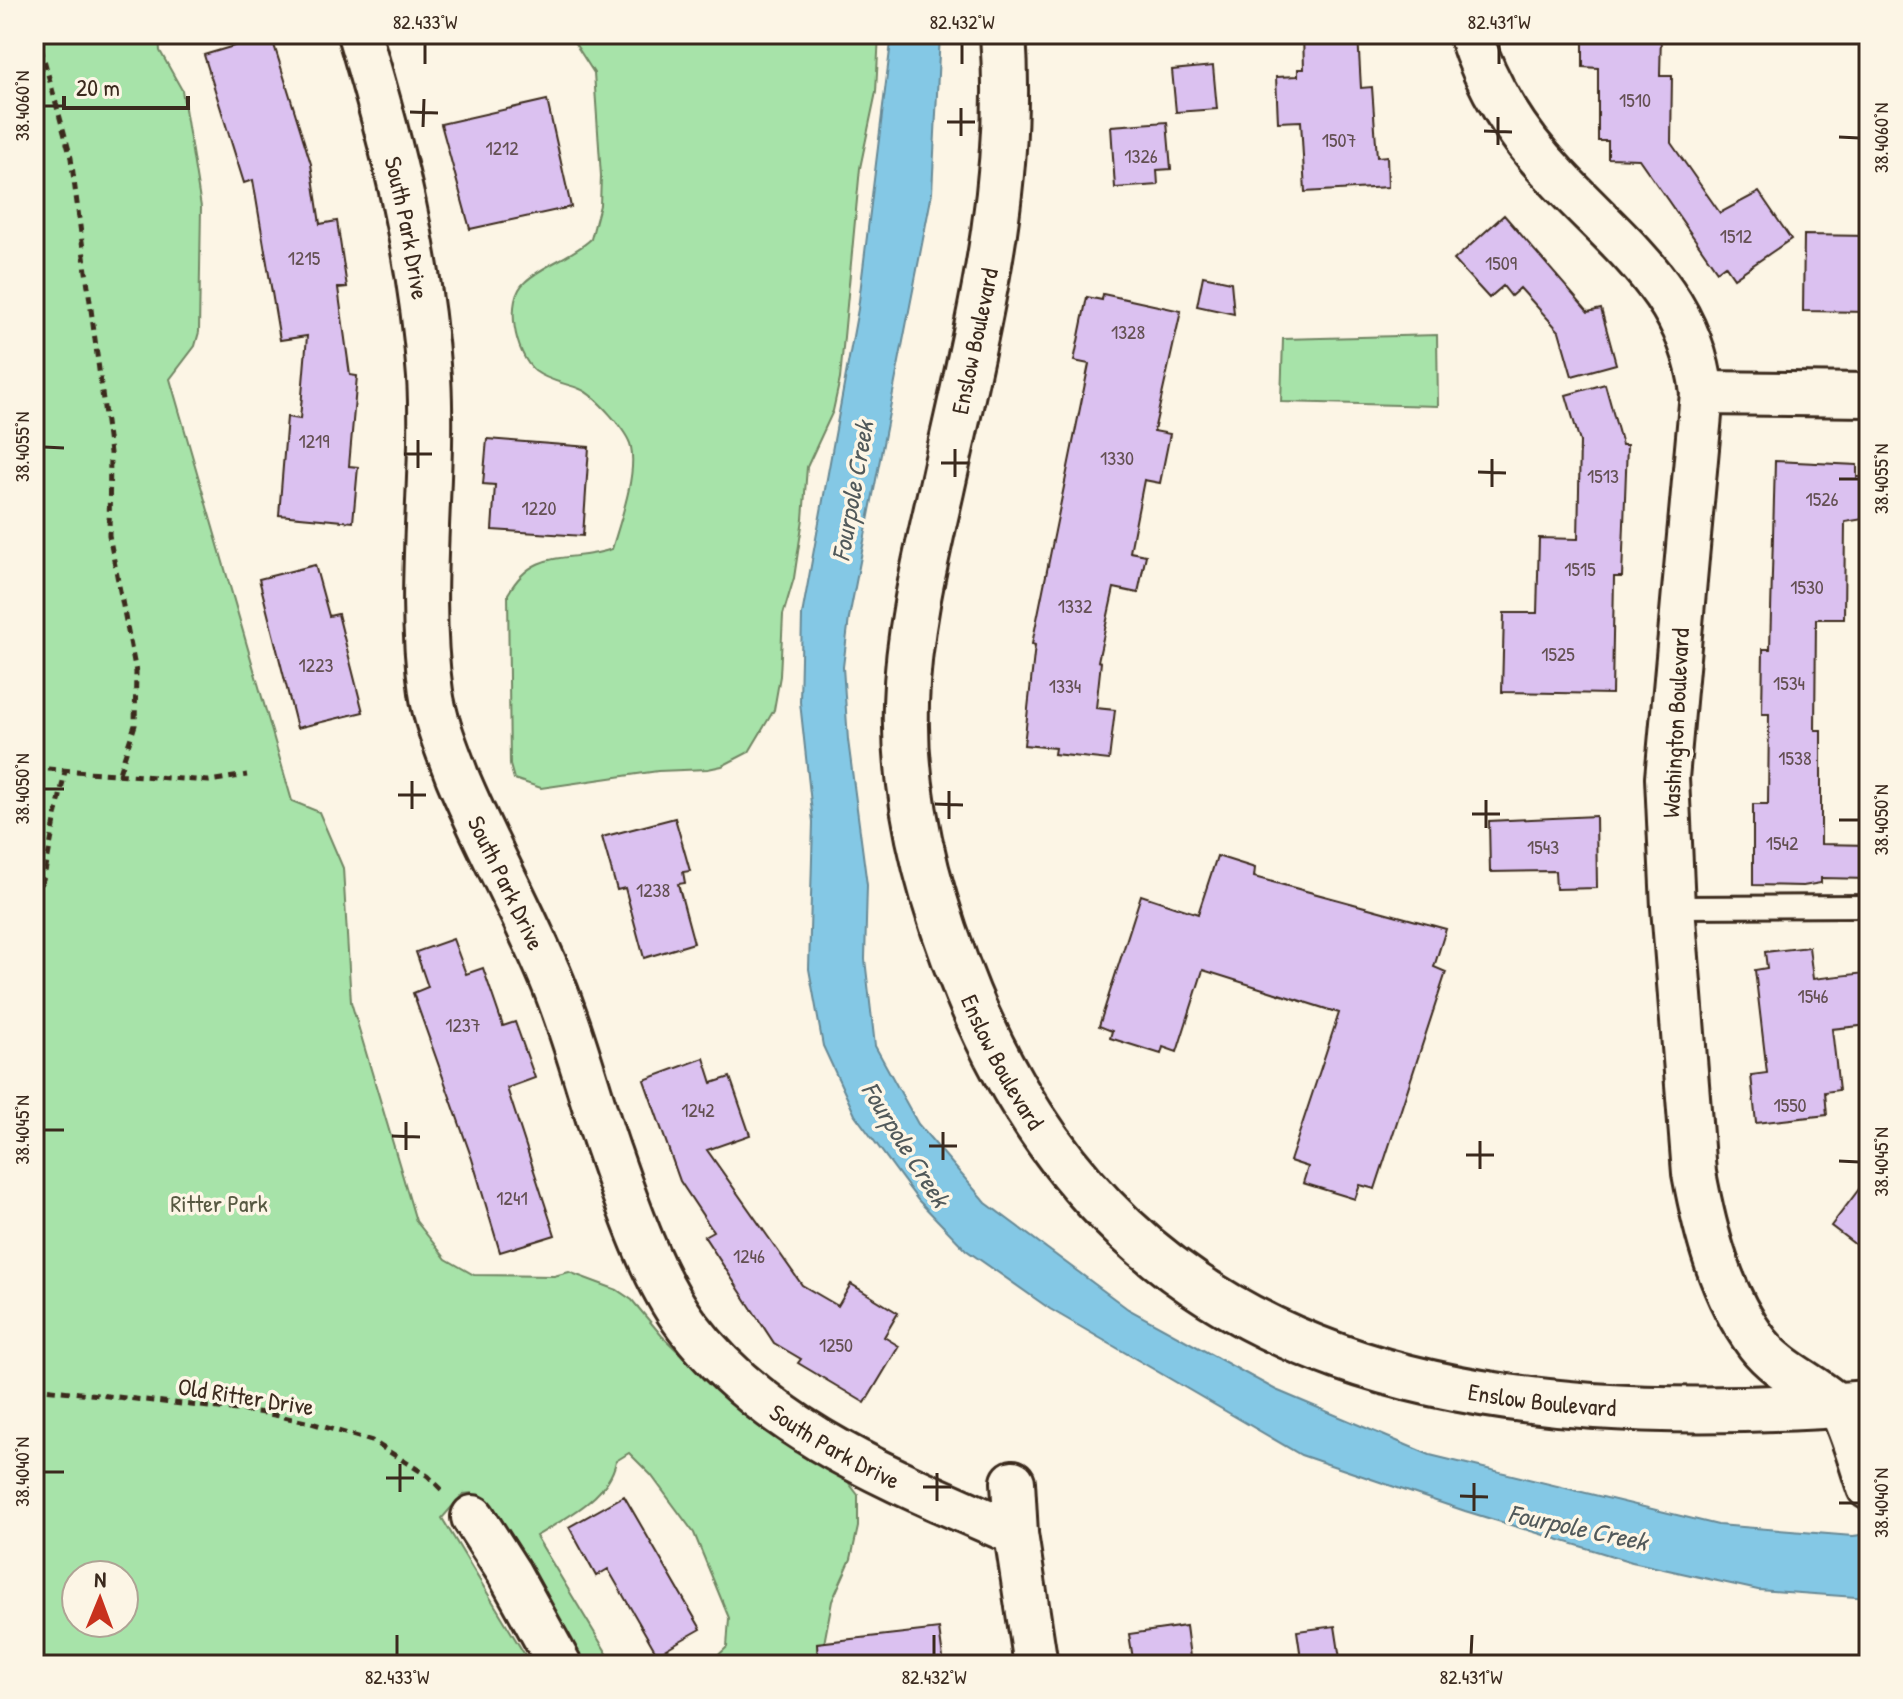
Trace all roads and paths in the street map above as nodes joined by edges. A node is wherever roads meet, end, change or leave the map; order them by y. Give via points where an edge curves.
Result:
1 (37, 34) edge
2 (359, 34) edge
3 (1003, 34) edge
4 (1470, 34) edge
5 (1702, 393) junction
6 (1869, 395) edge
7 (34, 768) edge
8 (65, 771) junction
9 (247, 775) dead end
10 (118, 776) junction
11 (34, 897) edge
12 (1869, 906) edge
13 (1673, 907) junction
14 (34, 1388) edge
15 (1853, 1404) edge
16 (1013, 1482) dead end
17 (1869, 1488) edge
18 (473, 1517) joint
19 (1016, 1534) junction
20 (560, 1665) edge
21 (1036, 1665) edge

1 - 10 path via 71,158 109,439 109,535 136,672 135,725
2 - 19 street, South Park Drive via 406,209 419,283 429,379 425,638 431,698 472,811 553,981 608,1149 649,1253 685,1322 728,1372 778,1415 836,1451
3 - 15 street, Enslow Boulevard via 1006,149 997,227 912,630 906,705 908,777 940,912 985,1035 1027,1112 1072,1177 1146,1248 1195,1286 1260,1325 1338,1359 1414,1381 1501,1397 1684,1407
4 - 5 street, Washington Boulevard via 1520,134 1666,292 1699,362
5 - 6 street
5 - 13 street, Washington Boulevard via 1667,778
7 - 8 path
8 - 10 path
8 - 11 path via 44,877
9 - 10 path via 209,781
12 - 13 lane
13 - 15 street, Washington Boulevard via 1694,1173 1713,1253 1758,1344 1791,1377
14 - 18 path, Old Ritter Drive via 265,1413 326,1427 372,1441 428,1476
15 - 17 street
16 - 19 street
18 - 20 street
19 - 21 street

